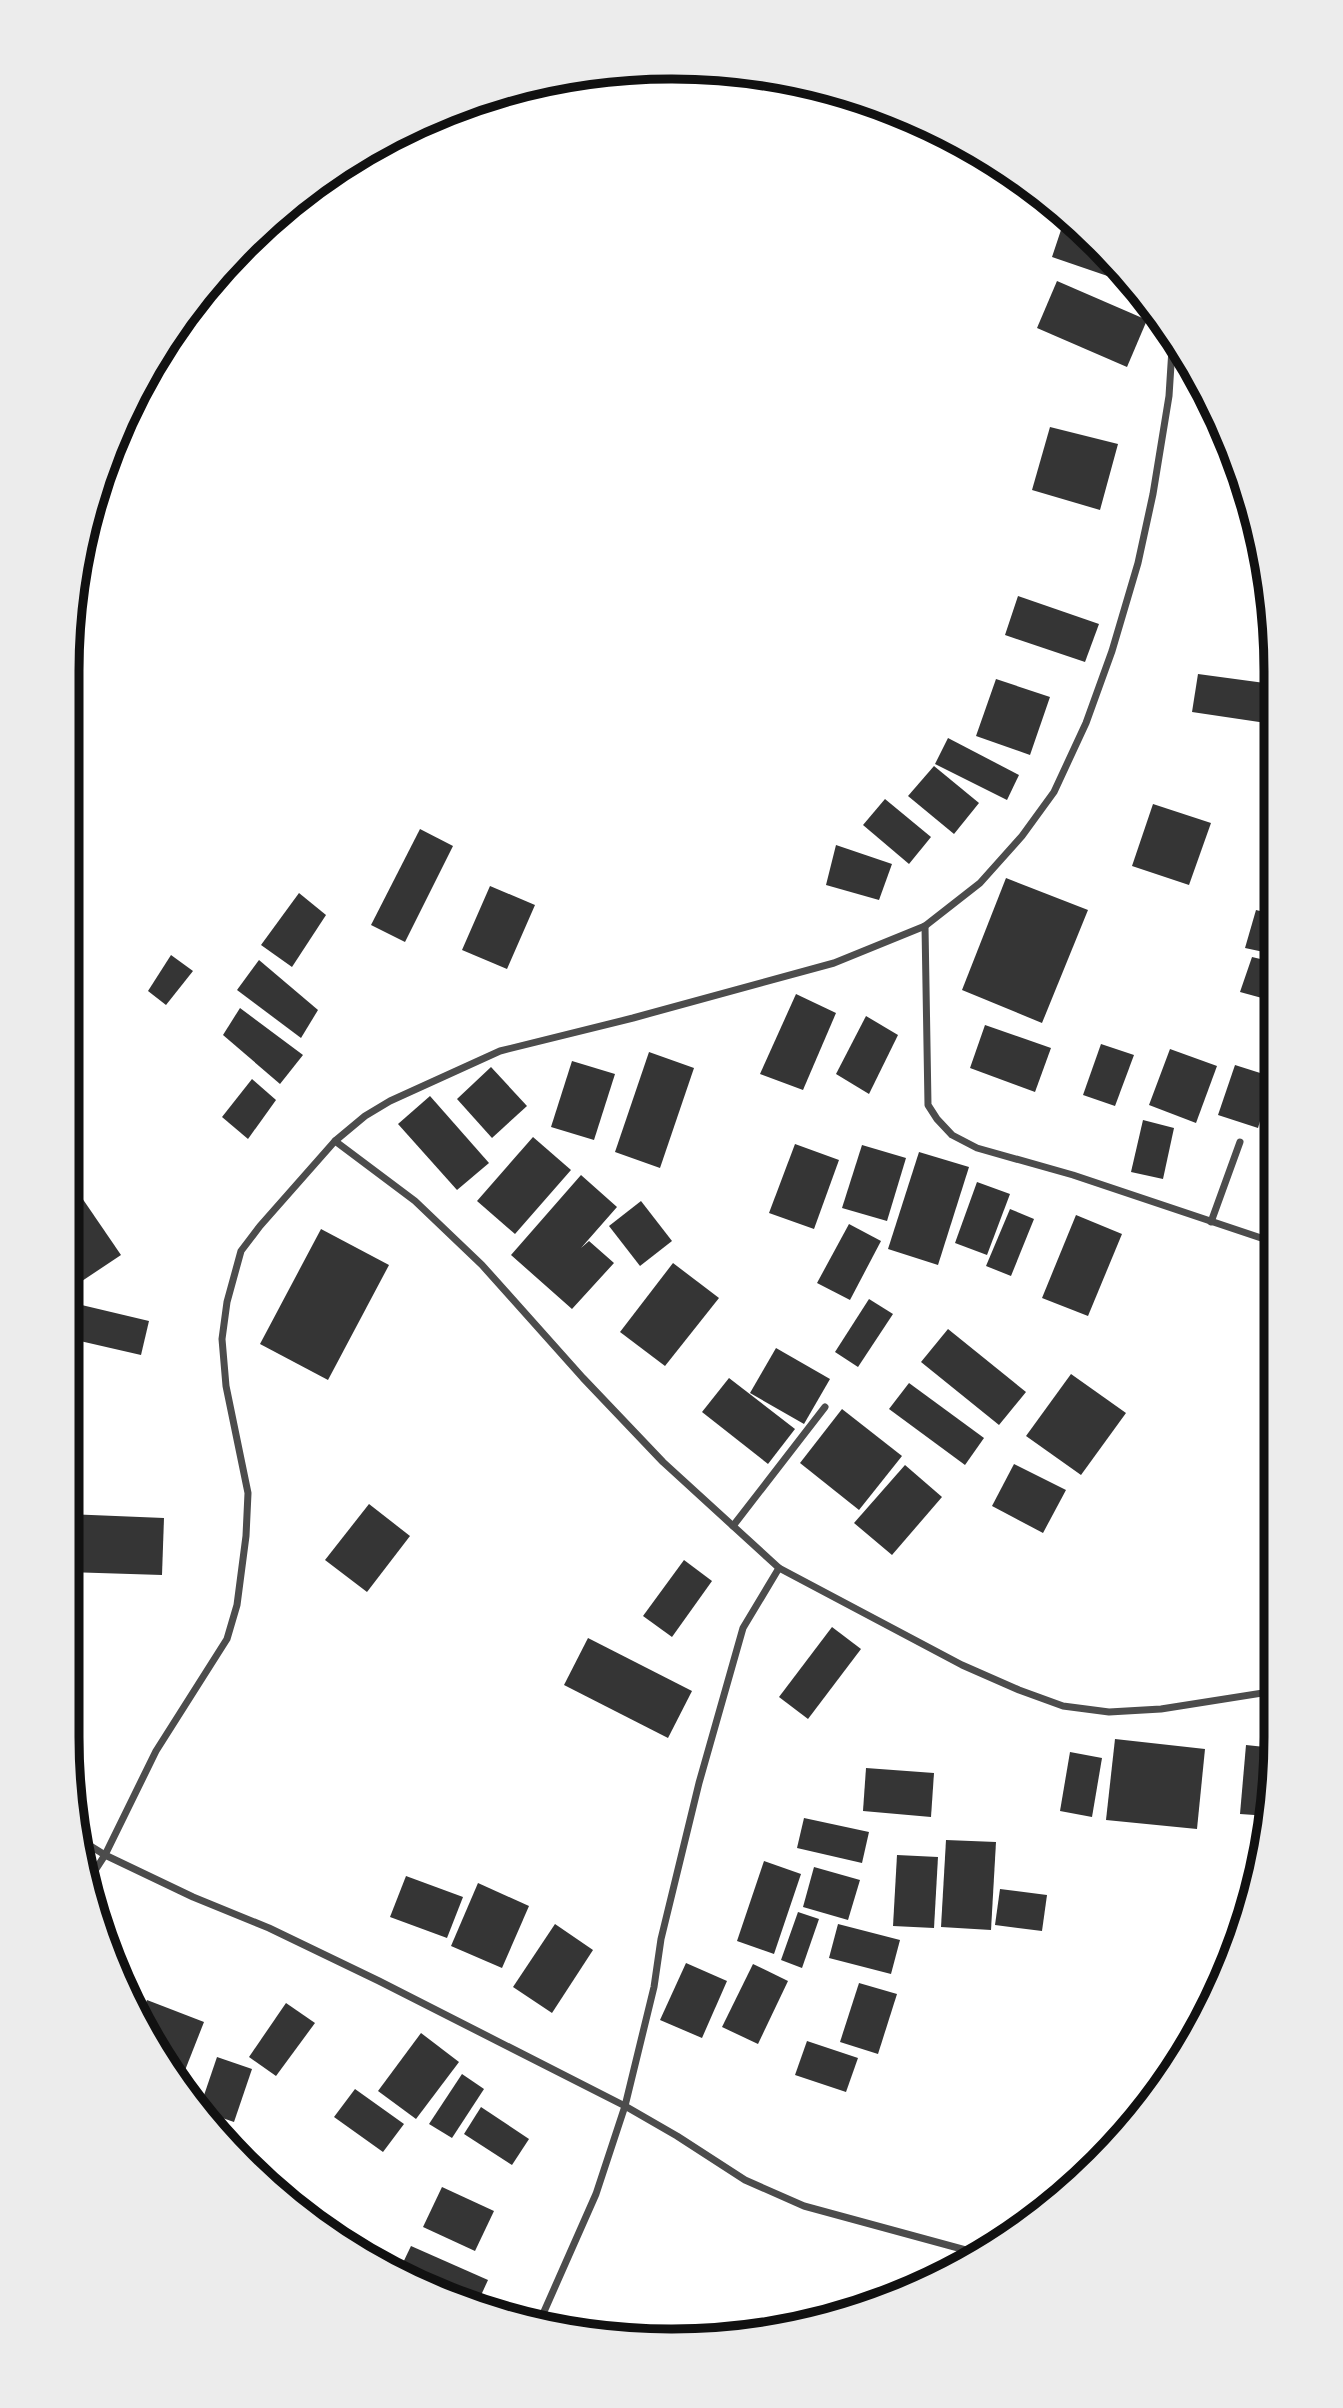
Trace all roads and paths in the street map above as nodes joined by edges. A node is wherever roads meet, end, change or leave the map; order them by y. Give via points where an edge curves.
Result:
1 (1172, 354) edge
2 (925, 926) junction
3 (335, 1141) junction
4 (1240, 1142) dead end
5 (1211, 1223) junction
6 (1264, 1239) edge
7 (825, 1407) dead end
8 (733, 1526) junction
9 (779, 1568) junction
10 (1264, 1693) edge
11 (89, 1845) edge
12 (105, 1855) junction
13 (95, 1871) edge
14 (625, 2106) junction
15 (967, 2250) edge
16 (543, 2315) edge

1 - 2 street via 1162,444 1138,563 1086,723 1054,792 1022,836 980,883
2 - 3 street via 834,963 500,1051 390,1101
2 - 5 street via 928,1105 944,1127 977,1148 1073,1175
3 - 8 street via 415,1201 482,1265 663,1462
3 - 12 street via 241,1251 222,1339 226,1386 248,1493 237,1605 227,1639 156,1751
4 - 5 street
5 - 6 street
7 - 8 street
8 - 9 street
9 - 10 street via 962,1665 1063,1706 1109,1712 1161,1709
9 - 14 street via 743,1628 729,1673 661,1939
11 - 12 street
12 - 13 street
12 - 14 street via 367,1975
14 - 15 street via 745,2180 804,2206
14 - 16 street via 596,2194

